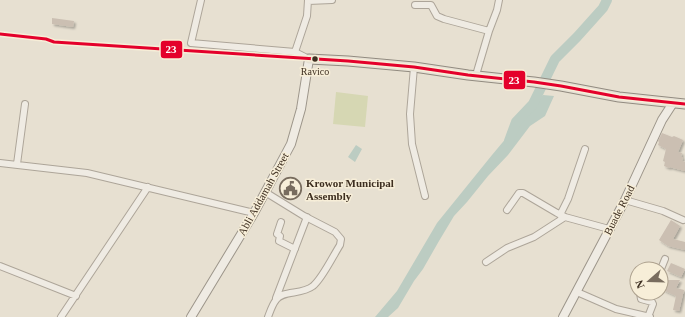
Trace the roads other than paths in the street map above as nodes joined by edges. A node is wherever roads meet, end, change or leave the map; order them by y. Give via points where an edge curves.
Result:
1 (201, 0) edge
2 (332, 0) edge
3 (499, 0) edge
4 (308, 1) edge
5 (415, 5) dead end
6 (489, 31) junction
7 (295, 52) junction
8 (309, 59) junction
9 (414, 68) junction
10 (476, 76) junction
11 (673, 103) junction
12 (26, 104) dead end
13 (685, 104) edge
14 (585, 149) dead end
15 (0, 163) edge
16 (17, 164) junction
17 (148, 187) junction
18 (265, 192) junction
19 (425, 196) dead end
20 (625, 200) junction
21 (507, 210) dead end
22 (254, 213) junction
23 (562, 216) junction
24 (307, 217) junction
25 (683, 220) dead end
26 (281, 222) dead end
27 (609, 230) junction
28 (295, 249) junction
29 (486, 262) dead end
30 (0, 266) edge
31 (577, 292) junction
32 (76, 296) junction
33 (276, 300) junction
34 (648, 301) edge
35 (638, 316) edge
36 (61, 317) edge
37 (191, 317) edge
38 (268, 317) edge
39 (563, 317) edge
40 (649, 317) edge

1 - 7 street via 191,43
2 - 4 street
3 - 6 street
4 - 7 street
5 - 6 street via 431,5 437,16
6 - 10 street
7 - 8 street
8 - 9 main road
8 - 18 street, Abli Addamah Street via 301,109 291,144
9 - 10 main road
9 - 19 street via 410,114 412,144
10 - 11 main road
11 - 13 main road
11 - 20 street, Buade Road via 662,120
12 - 16 street
14 - 23 street
15 - 16 street
16 - 17 street via 86,173
17 - 22 street
17 - 32 street
18 - 22 street, Abli Addamah Street
18 - 24 street
20 - 25 street
20 - 27 street, Buade Road
21 - 23 street via 519,193 523,193
22 - 37 street, Abli Addamah Street
23 - 27 street
23 - 29 street via 540,234 507,248
24 - 28 street
24 - 33 street via 335,232 341,239 340,245 313,286 305,291 283,294
26 - 28 street via 277,234 280,236 279,241
27 - 31 street, Buade Road
28 - 33 street
30 - 32 street
31 - 35 street
31 - 39 street, Buade Road
32 - 36 street
33 - 38 street
34 - 40 street via 653,304
35 - 40 street

